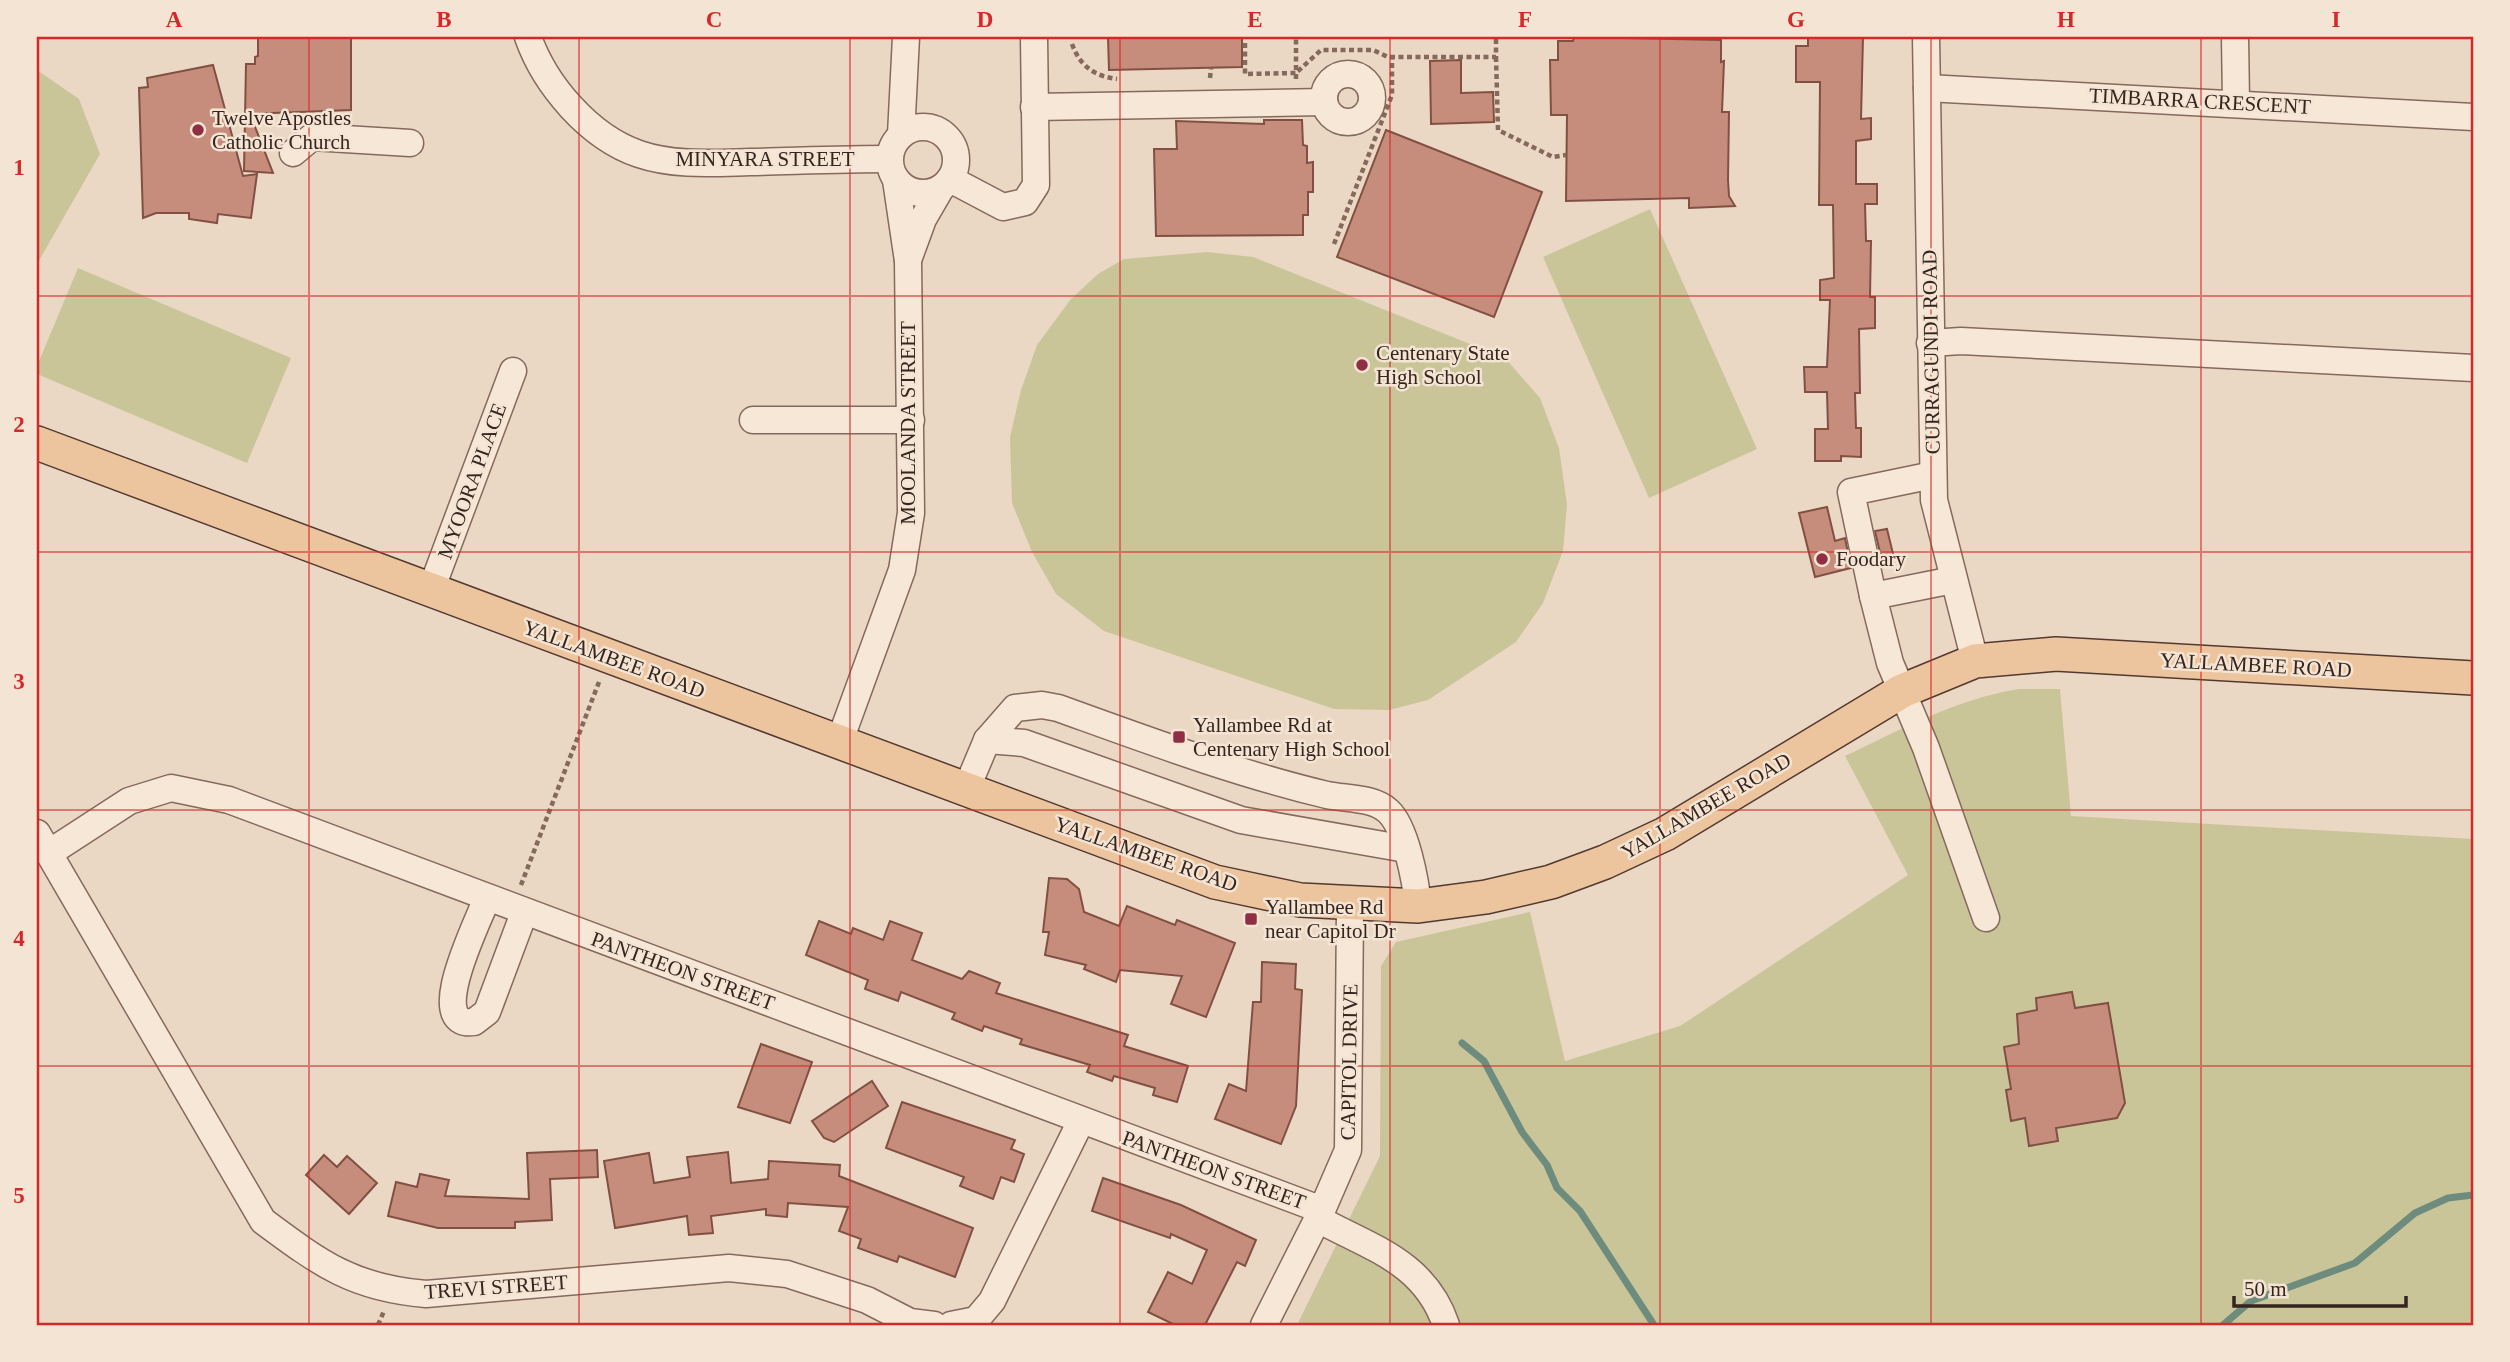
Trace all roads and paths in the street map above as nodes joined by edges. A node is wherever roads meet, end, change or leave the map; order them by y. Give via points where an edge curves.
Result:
1 (528, 37) edge
2 (906, 37) edge
3 (1034, 37) edge
4 (1296, 37) edge
5 (1496, 37) edge
6 (1926, 37) edge
7 (2235, 37) edge
8 (1245, 43) dead end
9 (1072, 44) dead end
10 (1392, 57) junction
11 (1496, 57) junction
12 (906, 64) junction
13 (1210, 68) dead end
14 (1296, 73) junction
15 (1197, 78) dead end
16 (1210, 78) junction
17 (1221, 78) dead end
18 (1122, 80) dead end
19 (1927, 88) junction
20 (1324, 102) dead end
21 (2235, 102) junction
22 (1297, 104) junction
23 (1034, 107) junction
24 (2473, 117) edge
25 (932, 128) junction
26 (901, 135) junction
27 (410, 143) dead end
28 (293, 153) dead end
29 (1566, 155) dead end
30 (893, 170) junction
31 (945, 184) junction
32 (1334, 244) dead end
33 (908, 261) junction
34 (1930, 343) junction
35 (2473, 368) edge
36 (513, 371) dead end
37 (753, 420) dead end
38 (911, 420) junction
39 (37, 443) edge
40 (1933, 475) junction
41 (1953, 580) junction
42 (432, 590) junction
43 (1873, 596) junction
44 (1975, 661) junction
45 (2473, 678) edge
46 (599, 682) dead end
47 (1902, 691) junction
48 (987, 740) junction
49 (839, 743) junction
50 (966, 790) junction
51 (43, 843) edge
52 (1406, 849) junction
53 (487, 898) junction
54 (1350, 905) junction
55 (1418, 906) junction
56 (518, 911) junction
57 (1986, 918) dead end
58 (1081, 1121) junction
59 (1320, 1215) junction
60 (386, 1307) dead end
61 (378, 1325) edge
62 (934, 1325) edge
63 (951, 1325) edge
64 (1264, 1325) edge
65 (1446, 1325) edge

1 - 30 street, MINYARA STREET via 551,84 607,137 638,153 679,162
2 - 12 street
3 - 23 street
4 - 14 path
5 - 11 path
6 - 19 street, CURRAGUNDI ROAD
7 - 21 street
8 - 14 path via 1245,74
9 - 18 path via 1093,72
10 - 11 path
10 - 14 path via 1373,50 1321,50
10 - 32 path via 1392,95
11 - 29 path via 1498,130 1553,157
12 - 25 street
12 - 26 street
13 - 16 path
14 - 22 path
15 - 16 path
16 - 17 path
19 - 21 street, TIMBARRA CRESCENT
19 - 34 street, CURRAGUNDI ROAD
20 - 22 street
21 - 24 street, TIMBARRA CRESCENT
22 - 23 street
23 - 31 street via 1036,185 1025,202 1003,207
25 - 26 street via 921,126
25 - 31 street via 950,140 954,149 955,170
26 - 30 street
27 - 28 street via 312,136
30 - 31 street via 909,190 920,193
30 - 33 street, MOOLANDA STREET
31 - 33 street, MOOLANDA STREET via 923,219
33 - 38 street, MOOLANDA STREET
34 - 35 street via 1974,341
34 - 40 street, CURRAGUNDI ROAD
36 - 42 street, MYOORA PLACE
37 - 38 street
38 - 49 street, MOOLANDA STREET via 911,513 902,570
39 - 42 main road, YALLAMBEE ROAD
40 - 41 street, CURRAGUNDI ROAD via 1934,500
40 - 43 street via 1851,492
41 - 43 street
41 - 44 street, CURRAGUNDI ROAD
42 - 49 main road, YALLAMBEE ROAD
43 - 47 street
44 - 45 main road, YALLAMBEE ROAD via 2056,654
44 - 47 main road, YALLAMBEE ROAD
46 - 56 path
47 - 55 main road, YALLAMBEE ROAD via 1665,834 1605,862 1538,885
47 - 57 street
48 - 50 street
48 - 52 street via 1024,743 1241,820
48 - 52 street via 1015,708 1058,708 1287,785 1375,803 1389,811
49 - 50 main road, YALLAMBEE ROAD
50 - 54 main road, YALLAMBEE ROAD via 1214,883
51 - 53 street, PANTHEON STREET via 130,801 171,788 229,800
51 - 62 street, TREVI STREET via 264,1221 320,1264 388,1291 426,1294 729,1268 787,1274 867,1300 910,1322
52 - 55 street via 1416,877
53 - 56 street, PANTHEON STREET
53 - 56 street via 451,996 453,1014 462,1022 474,1022 486,1012
54 - 55 main road, YALLAMBEE ROAD
54 - 59 street, CAPITOL DRIVE via 1348,1150
56 - 58 street, PANTHEON STREET via 987,1082
58 - 59 street, PANTHEON STREET
58 - 63 street via 992,1301 976,1320
59 - 64 street, CAPITOL DRIVE
59 - 65 street, PANTHEON STREET via 1375,1246 1428,1286
60 - 61 path

